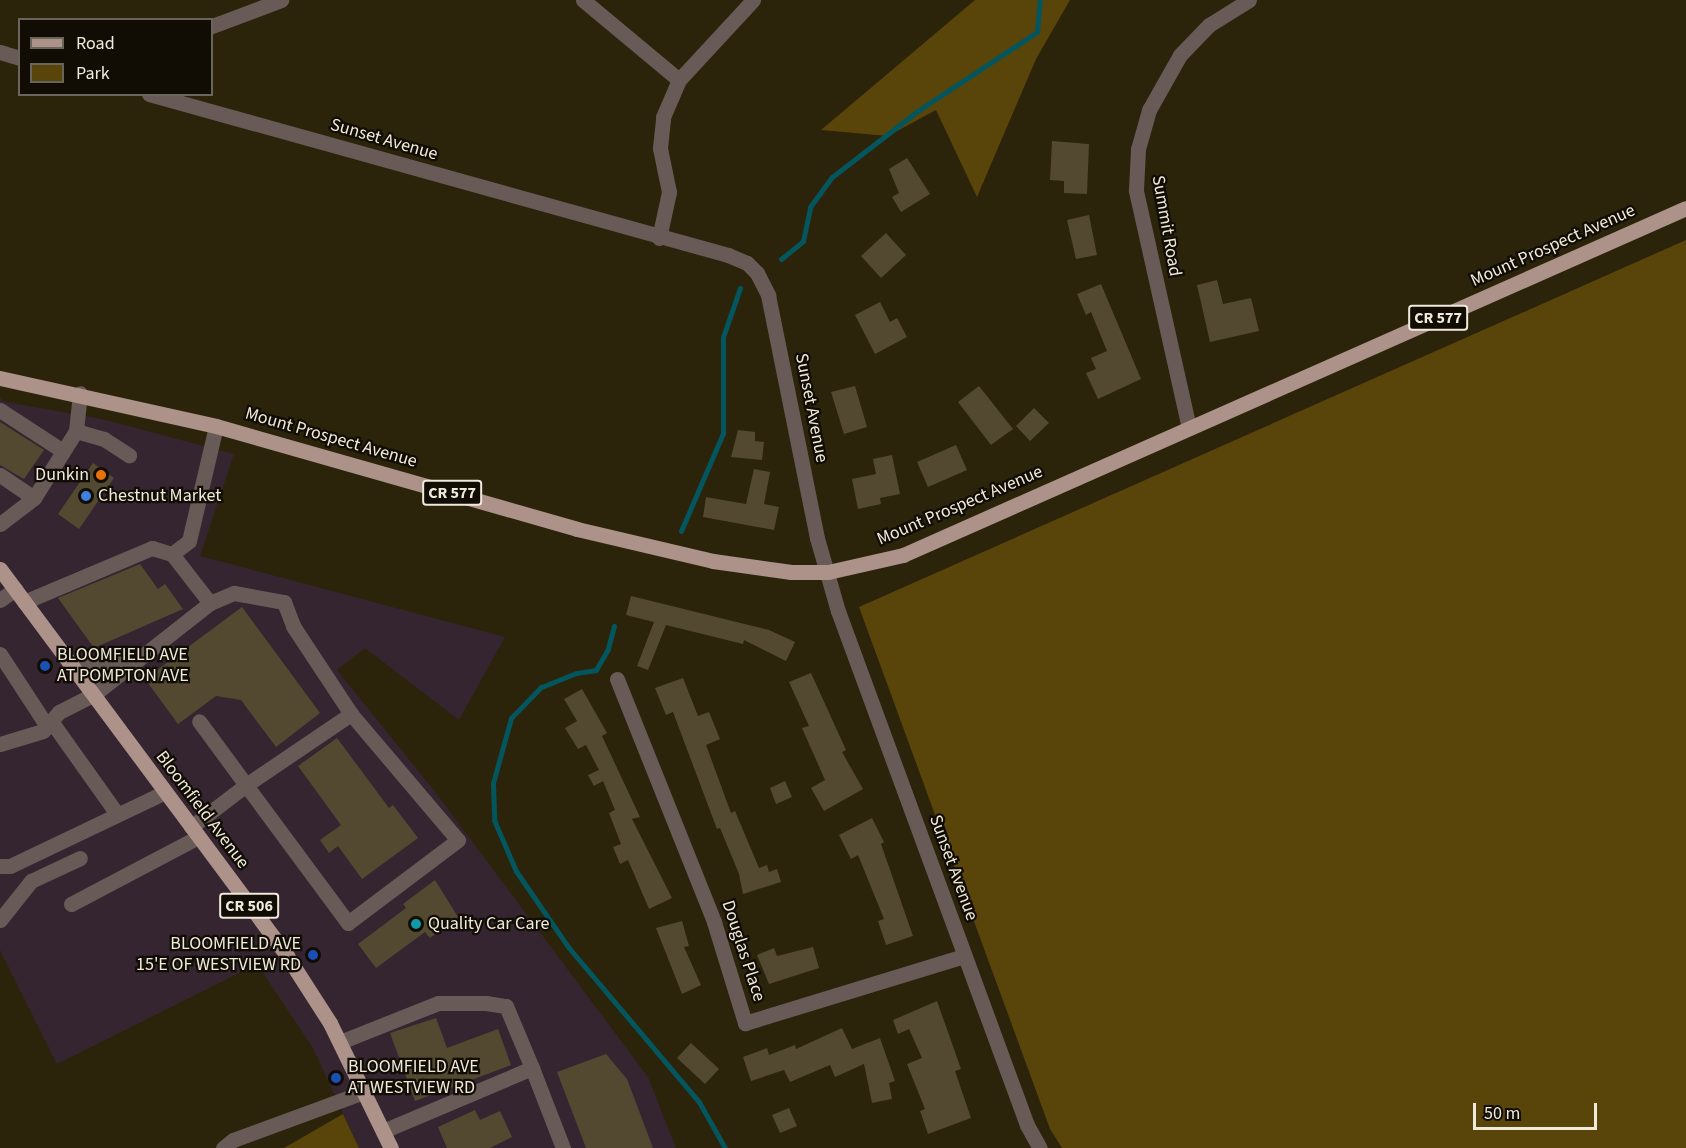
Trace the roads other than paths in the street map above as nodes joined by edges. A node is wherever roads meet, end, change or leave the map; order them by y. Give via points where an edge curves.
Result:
1 (281, 0) edge
2 (583, 0) edge
3 (753, 0) edge
4 (1250, 0) edge
5 (213, 26) edge
6 (0, 52) edge
7 (18, 57) edge
8 (679, 80) junction
9 (166, 97) edge
10 (1686, 208) edge
11 (659, 238) junction
12 (0, 378) edge
13 (80, 393) junction
14 (0, 410) edge
15 (216, 426) junction
16 (1189, 428) junction
17 (75, 431) junction
18 (63, 451) junction
19 (129, 455) dead end
20 (0, 475) edge
21 (34, 498) junction
22 (0, 524) edge
23 (172, 554) junction
24 (0, 569) edge
25 (828, 572) junction
26 (20, 596) junction
27 (0, 600) edge
28 (210, 603) junction
29 (0, 654) edge
30 (134, 659) junction
31 (69, 663) junction
32 (616, 679) dead end
33 (93, 695) junction
34 (351, 714) junction
35 (199, 721) dead end
36 (49, 724) junction
37 (0, 744) edge
38 (246, 785) junction
39 (165, 792) junction
40 (117, 814) junction
41 (194, 832) junction
42 (80, 858) dead end
43 (0, 866) edge
44 (71, 904) dead end
45 (0, 920) edge
46 (964, 956) junction
47 (340, 1042) junction
48 (532, 1068) junction
49 (366, 1091) junction
50 (383, 1131) junction
51 (223, 1148) edge
52 (391, 1148) edge
53 (563, 1148) edge
54 (1040, 1148) edge

1 - 5 street
2 - 8 street
3 - 8 street
4 - 16 street, Summit Road via 1209,26 1180,56 1153,101 1138,149 1136,190
6 - 7 street
8 - 11 street via 660,127 669,192
9 - 11 street, Sunset Avenue
10 - 16 main road, Mount Prospect Avenue / CR 577
11 - 25 street, Sunset Avenue via 747,263 764,285 817,538
12 - 13 main road, Mount Prospect Avenue / CR 577
13 - 15 main road, Mount Prospect Avenue / CR 577
13 - 17 street
14 - 18 street
15 - 23 street via 189,541
15 - 25 main road, Mount Prospect Avenue / CR 577 via 577,529 701,558 791,572
16 - 25 main road, Mount Prospect Avenue / CR 577 via 903,555
17 - 18 street
17 - 19 street via 104,439
18 - 21 street
20 - 21 street
21 - 22 street
23 - 26 street via 152,548
23 - 28 street
24 - 26 main road, Bloomfield Avenue / CR 506
25 - 46 street, Sunset Avenue via 838,611
26 - 27 street
26 - 31 main road, Bloomfield Avenue / CR 506
28 - 30 street
28 - 34 street via 234,593 284,602 293,626
29 - 36 street
30 - 31 street via 102,664
30 - 33 street
31 - 33 main road, Bloomfield Avenue / CR 506
32 - 46 street, Douglas Place via 714,922 745,1023
33 - 36 street via 59,712
33 - 39 main road, Bloomfield Avenue / CR 506
34 - 38 street
34 - 38 street via 458,840 348,923
35 - 38 street
36 - 37 street via 43,731
36 - 40 street
38 - 41 street
39 - 40 street
39 - 41 main road, Bloomfield Avenue / CR 506
40 - 43 street via 10,866
41 - 44 street
41 - 47 main road, Bloomfield Avenue / CR 506 via 287,956
42 - 45 street via 31,881
46 - 54 street, Sunset Avenue via 1027,1125
47 - 48 street via 438,1003 486,1003 506,1006
47 - 49 main road, Bloomfield Avenue / CR 506
48 - 50 street
48 - 53 street
49 - 50 main road, Bloomfield Avenue / CR 506
49 - 51 street via 233,1140
50 - 52 main road, Bloomfield Avenue / CR 506

